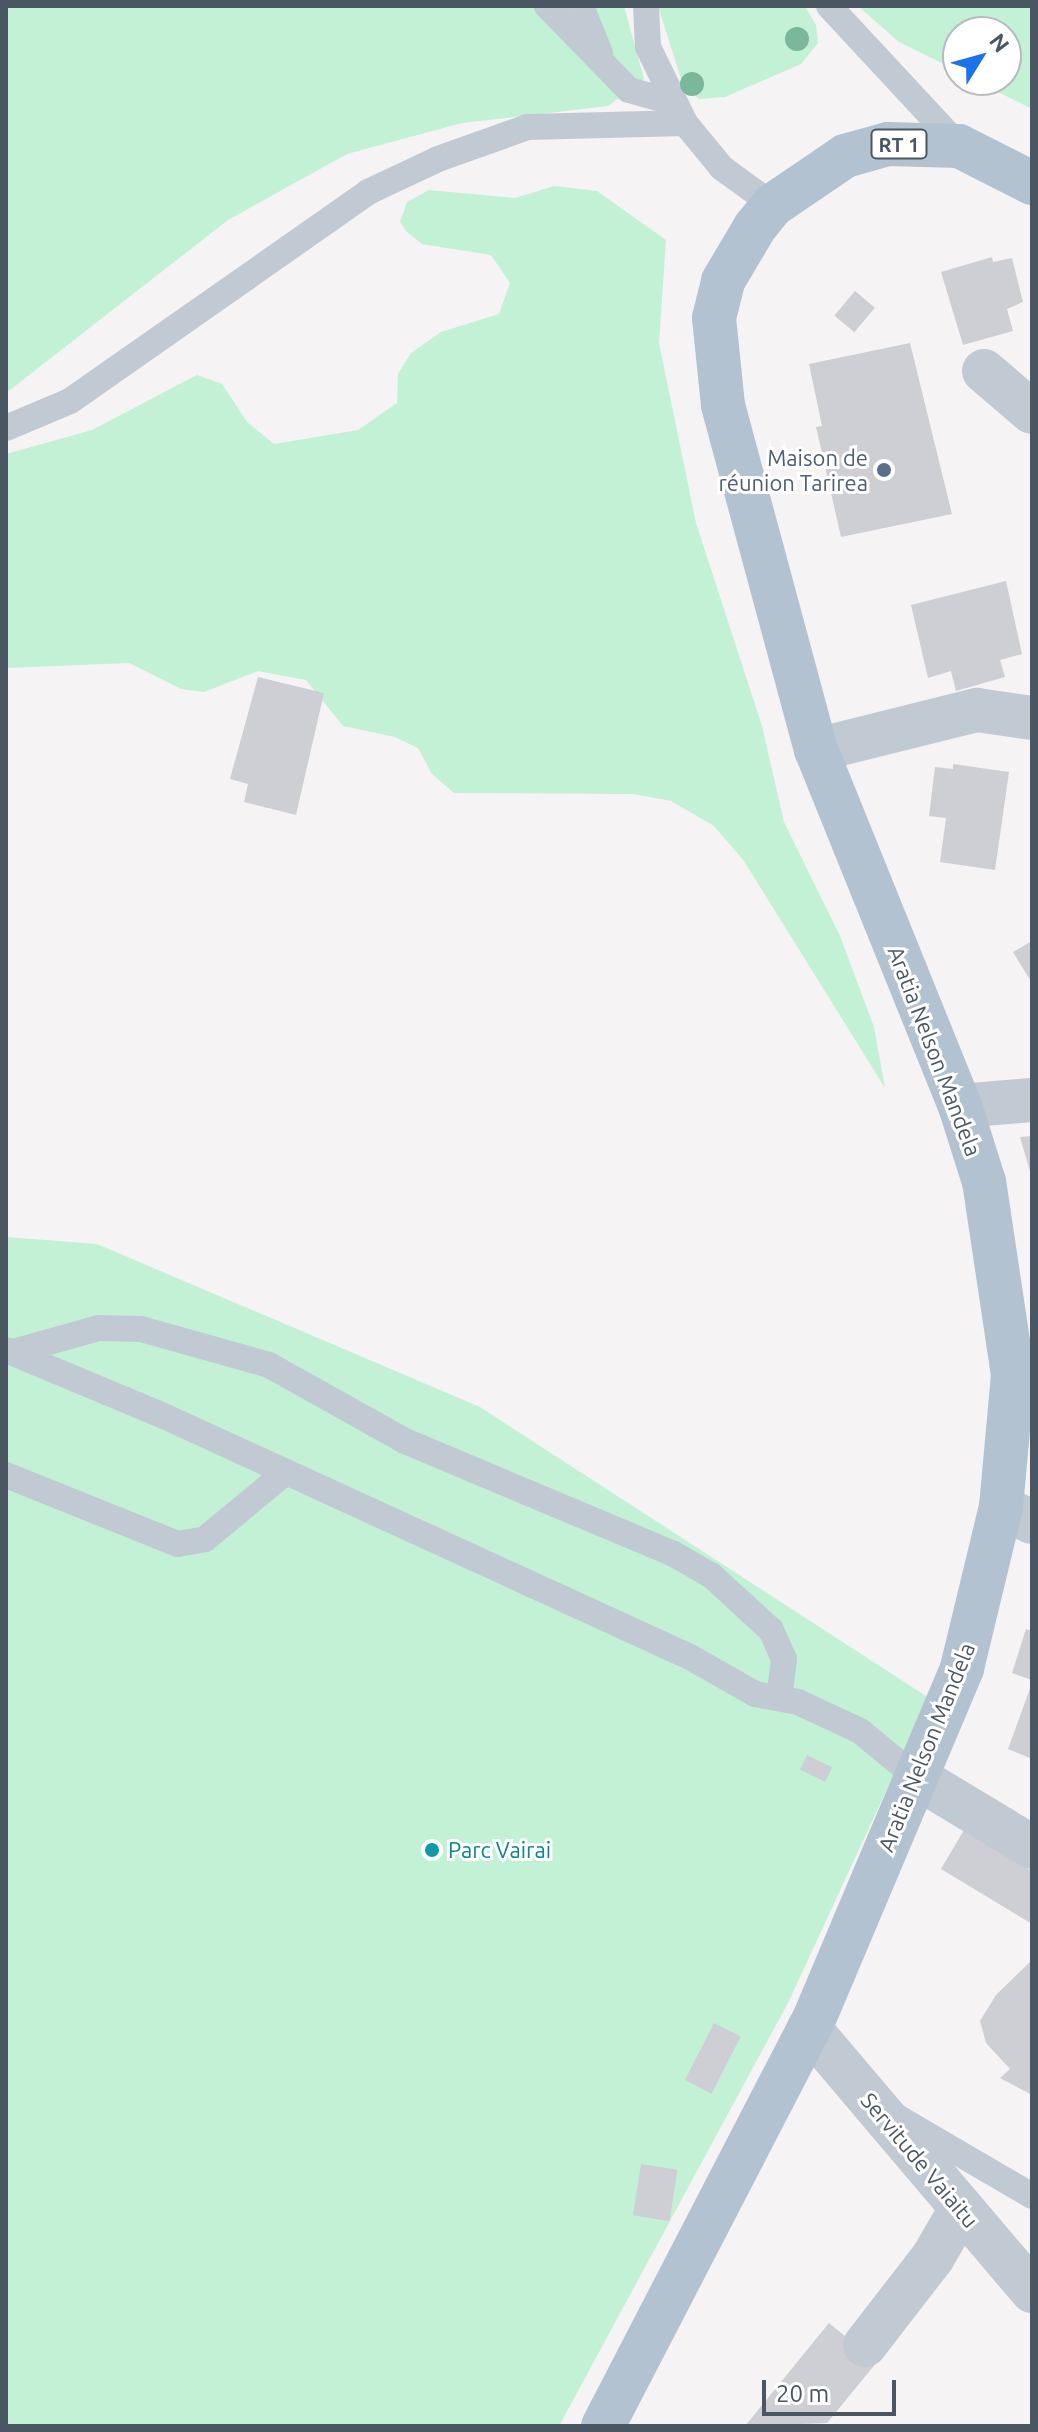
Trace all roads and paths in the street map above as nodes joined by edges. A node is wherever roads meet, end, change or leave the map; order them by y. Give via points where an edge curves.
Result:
1 (547, 6) edge
2 (581, 6) edge
3 (646, 6) edge
4 (829, 6) edge
5 (620, 83) junction
6 (678, 112) junction
7 (959, 146) junction
8 (1032, 183) edge
9 (773, 205) junction
10 (984, 371) dead end
11 (1032, 412) edge
12 (6, 428) edge
13 (1032, 692) edge
14 (977, 710) junction
15 (1032, 718) edge
16 (816, 750) junction
17 (1032, 1100) edge
18 (960, 1106) junction
19 (9, 1351) edge
20 (1023, 1376) edge
21 (286, 1472) junction
22 (6, 1475) edge
23 (1016, 1515) edge
24 (779, 1698) junction
25 (916, 1777) junction
26 (1032, 1847) edge
27 (809, 2028) junction
28 (874, 2104) junction
29 (1032, 2196) edge
30 (961, 2209) junction
31 (1031, 2289) edge
32 (865, 2345) dead end
33 (603, 2426) edge

1 - 5 lane
2 - 5 lane via 591,40
3 - 6 lane via 648,47
4 - 7 lane
5 - 6 lane
6 - 9 lane via 722,168
6 - 12 lane via 528,127 438,159 368,192 70,401
7 - 8 main road, Aratia Nelson Mandela / RT 1
7 - 9 main road, Aratia Nelson Mandela / RT 1 via 888,144 845,156
9 - 16 main road, Aratia Nelson Mandela / RT 1 via 738,250 723,281 714,318 715,359 767,583
10 - 11 street
13 - 14 street
14 - 15 street
14 - 16 street
16 - 18 main road, Aratia Nelson Mandela / RT 1
17 - 18 street
18 - 20 main road, Aratia Nelson Mandela / RT 1 via 984,1182
19 - 21 lane
19 - 24 lane via 99,1328 141,1329 269,1365 405,1441 672,1553 712,1576 771,1630 784,1659
20 - 23 main road, Aratia Nelson Mandela / RT 1
21 - 22 lane via 205,1539 178,1544
21 - 24 lane via 690,1657 755,1694
23 - 25 main road, Aratia Nelson Mandela / RT 1 via 962,1668
24 - 25 lane via 860,1731
25 - 26 street
25 - 27 main road, Aratia Nelson Mandela / RT 1
27 - 28 street, Servitude Vaiaitu
27 - 33 main road, Aratia Nelson Mandela / RT 1
28 - 29 lane
28 - 30 street, Servitude Vaiaitu
30 - 31 street, Servitude Vaiaitu
30 - 32 street via 933,2257

